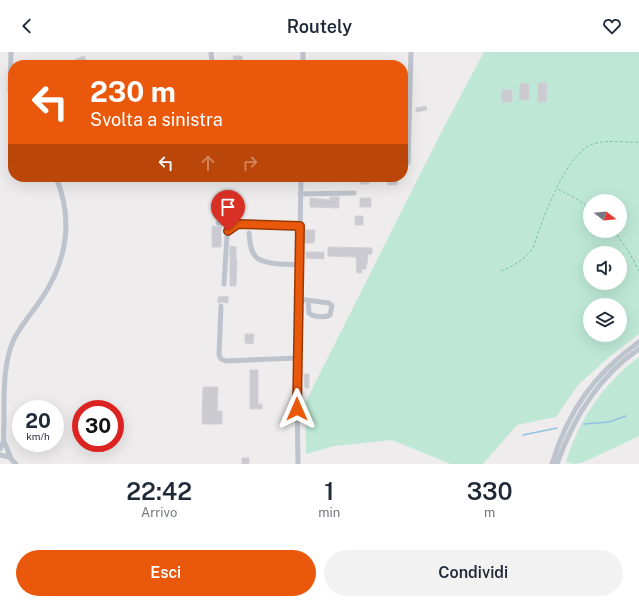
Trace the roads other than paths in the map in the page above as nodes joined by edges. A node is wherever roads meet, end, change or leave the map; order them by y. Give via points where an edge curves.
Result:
1 (411, 52) edge
2 (408, 163) dead end
3 (58, 182) edge
4 (301, 182) edge
5 (354, 193) dead end
6 (300, 194) junction
7 (218, 223) dead end
8 (238, 224) junction
9 (300, 226) junction
10 (249, 233) dead end
11 (299, 265) junction
12 (224, 284) dead end
13 (298, 299) junction
14 (308, 300) junction
15 (221, 306) dead end
16 (639, 342) edge
17 (639, 349) edge
18 (297, 358) junction
19 (4, 440) junction
20 (0, 449) edge
21 (0, 455) edge
22 (11, 458) junction
23 (16, 464) edge
24 (298, 464) edge
25 (552, 464) edge
26 (557, 464) edge

1 - 2 street
3 - 19 street via 67,222 62,259 51,284 21,327 7,358
4 - 6 street
5 - 6 street
6 - 9 street
7 - 8 street
8 - 9 street
8 - 12 street via 228,231
9 - 11 street
10 - 11 street via 251,248 256,257 273,263
11 - 13 street
13 - 14 street
13 - 18 street
14 - 14 street via 329,303 332,306 330,315 311,316
15 - 18 street via 221,359 226,361
16 - 25 street via 610,365 587,392 563,432
17 - 26 street via 614,368 594,394 572,430
18 - 24 street
19 - 20 street
19 - 22 street
21 - 22 street
22 - 23 street

